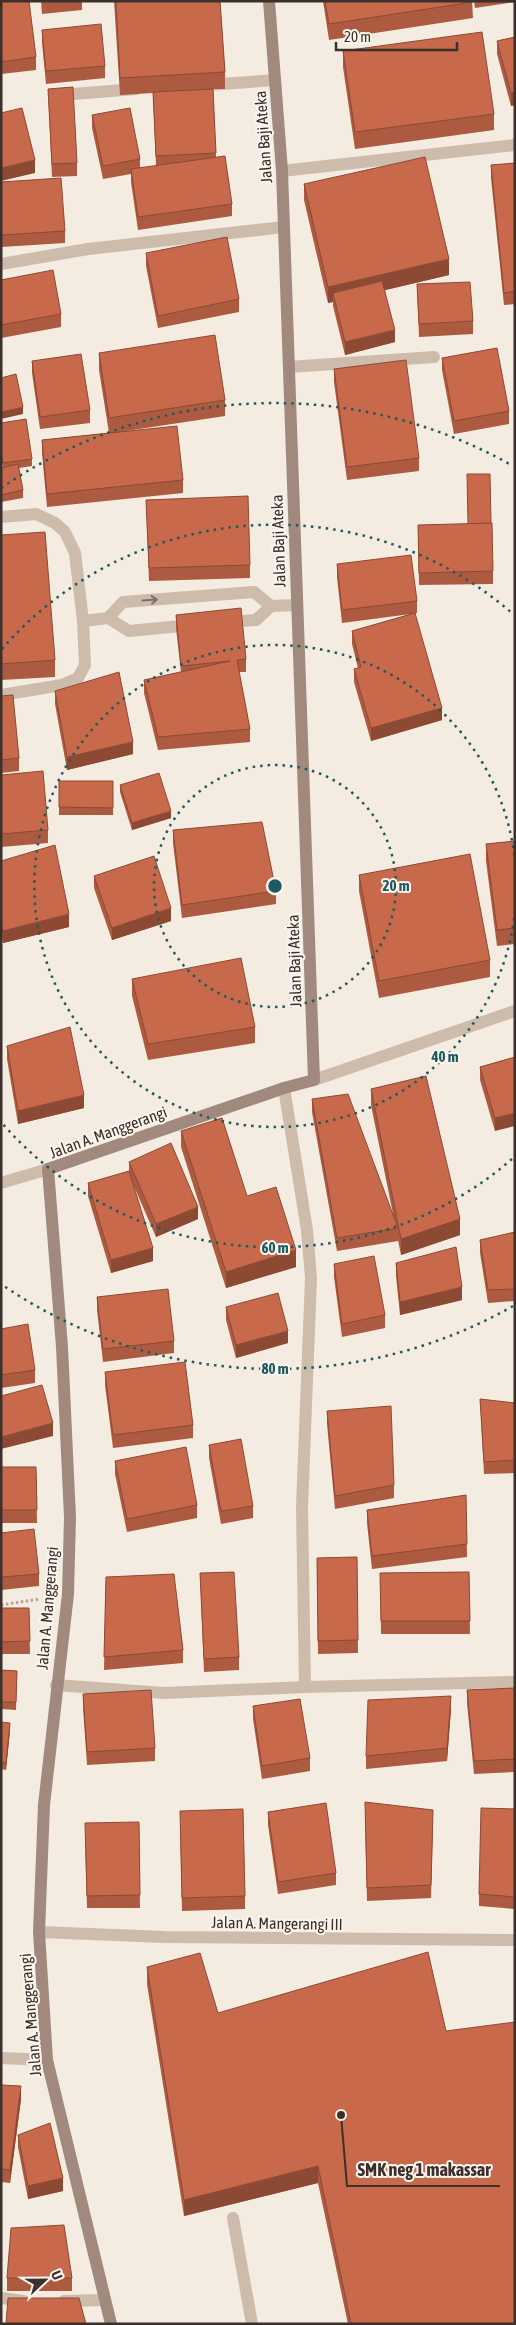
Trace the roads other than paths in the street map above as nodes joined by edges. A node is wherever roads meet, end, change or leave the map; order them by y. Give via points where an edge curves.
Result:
1 (269, 1) edge
2 (275, 80) junction
3 (198, 85) edge
4 (150, 88) edge
5 (73, 94) edge
6 (515, 145) edge
7 (282, 171) junction
8 (284, 227) junction
9 (1, 264) edge
10 (434, 357) dead end
11 (289, 367) junction
12 (1, 516) edge
13 (296, 605) junction
14 (271, 606) junction
15 (108, 618) junction
16 (83, 621) junction
17 (1, 695) edge
18 (515, 1011) edge
19 (314, 1080) junction
20 (284, 1088) junction
21 (48, 1169) junction
22 (1, 1183) edge
23 (515, 1682) edge
24 (56, 1685) junction
25 (305, 1687) junction
26 (40, 1932) junction
27 (515, 1940) edge
28 (1, 2058) edge
29 (47, 2060) junction
30 (233, 2218) dead end
31 (1, 2298) edge
32 (104, 2300) junction
33 (54, 2301) edge
34 (36, 2302) edge
35 (111, 2324) edge
36 (252, 2324) edge

1 - 2 street, Jalan Baji Ateka
2 - 3 street
2 - 7 street, Jalan Baji Ateka
4 - 5 street
6 - 7 street
7 - 8 street, Jalan Baji Ateka
8 - 9 street via 88,249
8 - 11 street, Jalan Baji Ateka
10 - 11 street
11 - 13 street, Jalan Baji Ateka
12 - 16 street via 36,514 65,532 75,552
13 - 14 street
13 - 19 street, Jalan Baji Ateka
14 - 15 street via 256,620 128,631
15 -> 14 street via 123,602 142,600 254,592
15 - 16 street
16 - 17 street via 85,665 78,678 62,685
18 - 19 street
19 - 20 street, Jalan A. Manggerangi
20 - 21 street, Jalan A. Manggerangi
20 - 25 street via 312,1278 302,1506
21 - 22 street
21 - 24 street, Jalan A. Manggerangi via 62,1347 69,1497 68,1594
23 - 25 street
24 - 25 street via 164,1693
24 - 26 street, Jalan A. Manggerangi via 44,1805
26 - 27 street, Jalan A. Mangerangi III via 165,1938
26 - 29 street, Jalan A. Manggerangi
28 - 29 street
29 - 32 street, Jalan A. Manggerangi
30 - 36 street
31 - 34 street
32 - 33 street
32 - 35 street, Jalan A. Manggerangi

